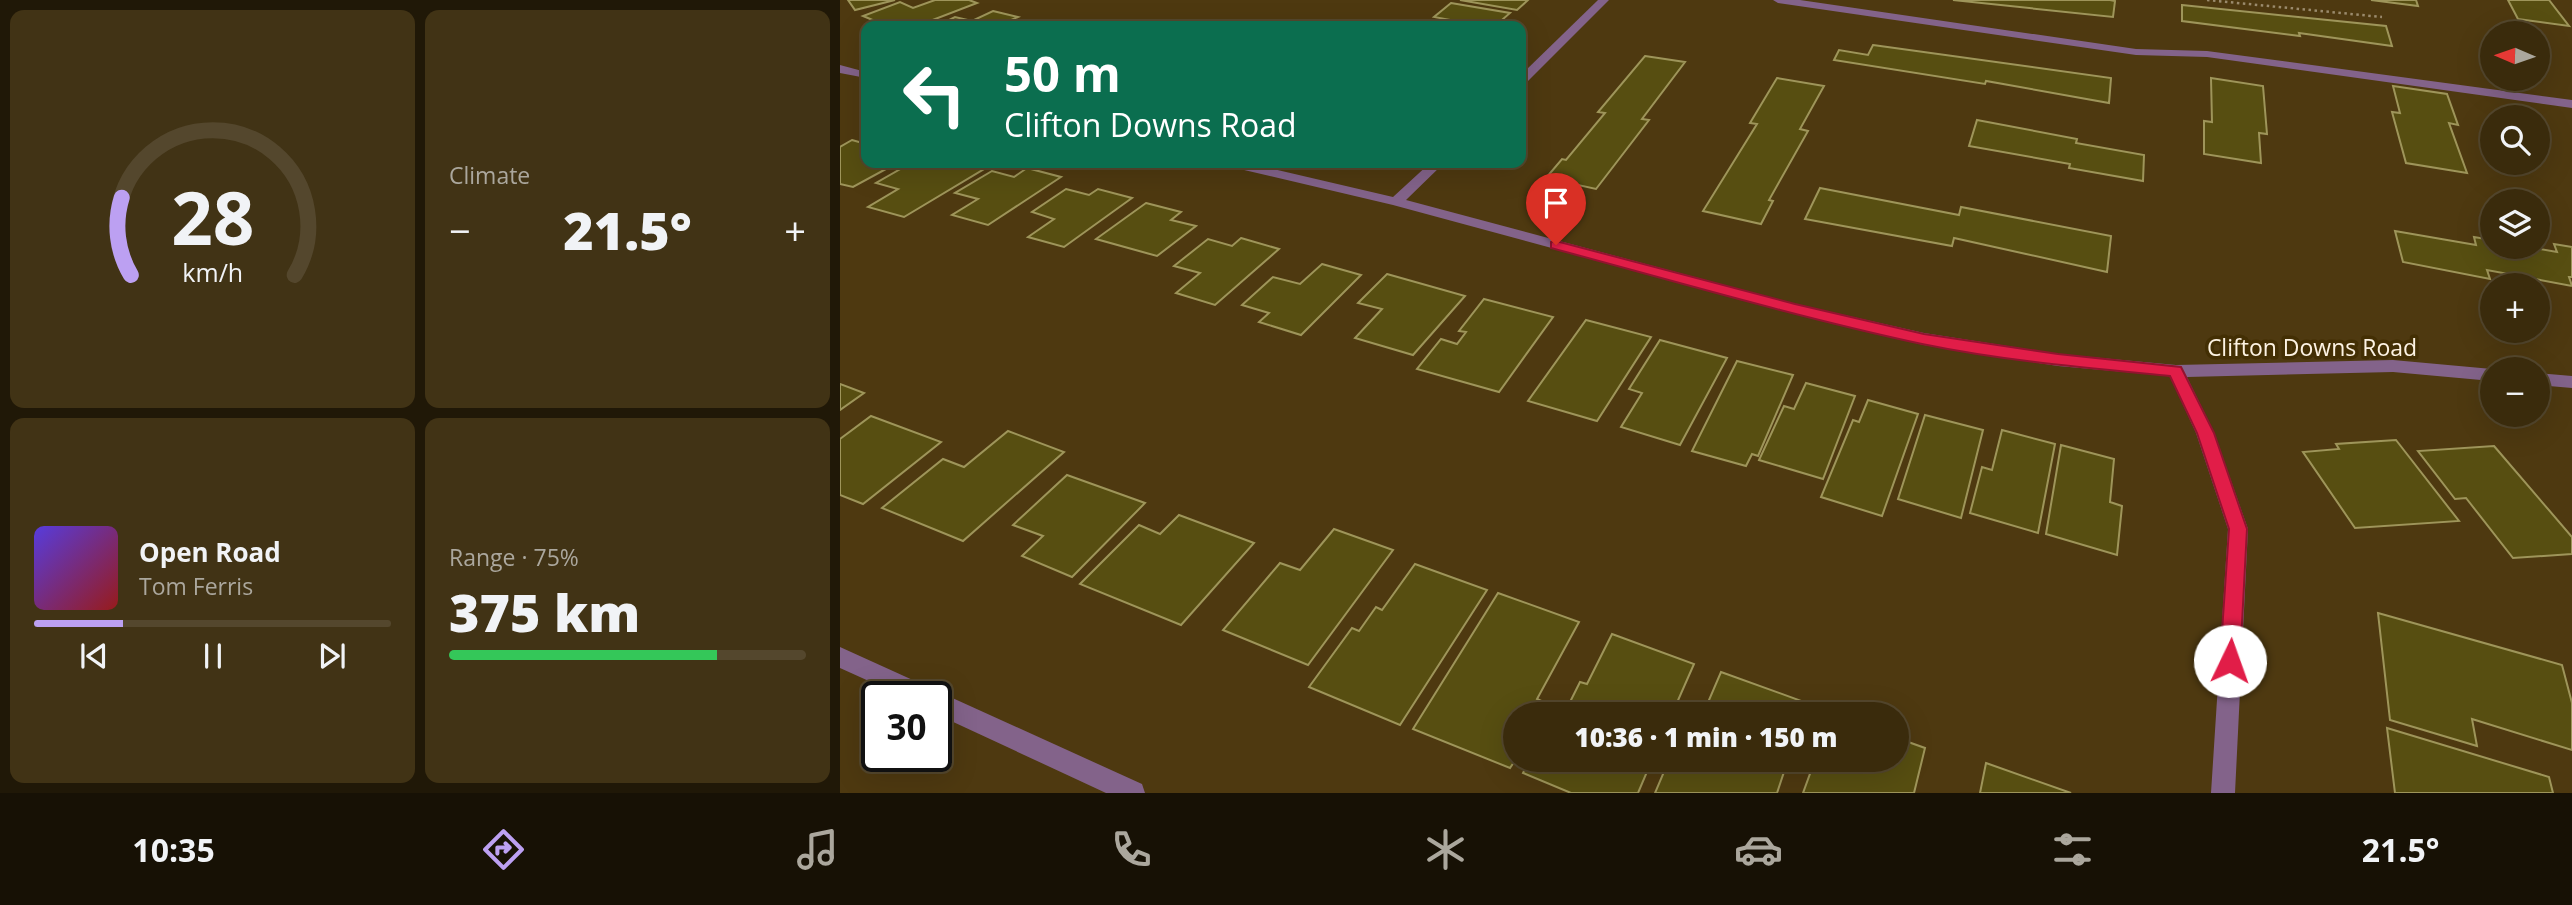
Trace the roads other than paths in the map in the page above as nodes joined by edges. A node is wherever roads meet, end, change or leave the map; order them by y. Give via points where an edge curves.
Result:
1 (1604, 0) edge
2 (1778, 0) edge
3 (840, 69) edge
4 (861, 74) edge
5 (1526, 76) edge
6 (2572, 104) edge
7 (1254, 168) edge
8 (1432, 168) edge
9 (1396, 202) junction
10 (2176, 371) junction
11 (2480, 374) edge
12 (2550, 380) edge
13 (2572, 382) edge
14 (840, 657) edge
15 (892, 681) edge
16 (952, 709) edge
17 (1133, 793) edge
18 (2223, 793) edge

1 - 5 street
2 - 6 street via 2136,52 2207,54
3 - 4 street
7 - 9 street, Clifton Downs Road
8 - 9 street
9 - 10 street, Clifton Downs Road via 1924,339 2058,360
10 - 11 street, Clifton Downs Road via 2393,366
10 - 18 street via 2205,433 2238,529
12 - 13 street
14 - 15 street
16 - 17 street

